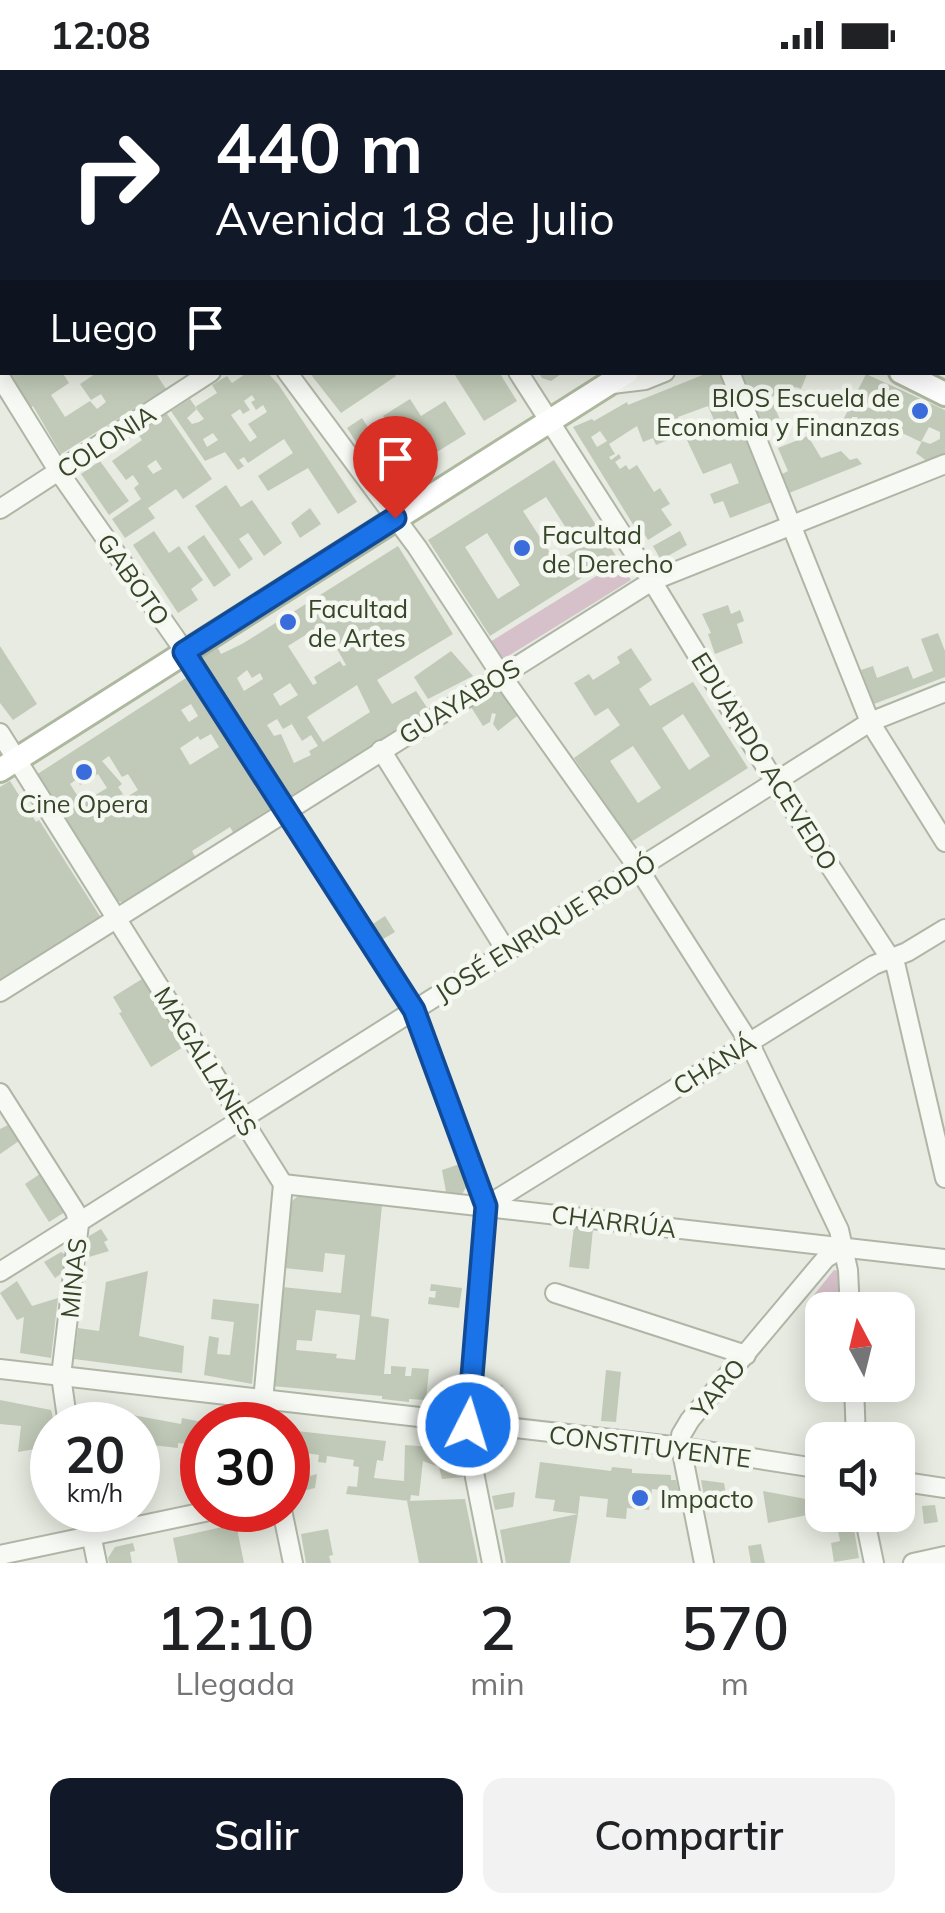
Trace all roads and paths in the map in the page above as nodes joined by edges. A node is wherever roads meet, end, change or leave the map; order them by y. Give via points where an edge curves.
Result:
1 (206, 375) edge
2 (290, 375) edge
3 (520, 375) edge
4 (658, 375) edge
5 (731, 375) edge
6 (907, 375) edge
7 (0, 377) edge
8 (612, 377) edge
9 (945, 394) edge
10 (545, 416) junction
11 (945, 464) edge
12 (59, 472) junction
13 (0, 510) edge
14 (390, 512) junction
15 (792, 525) junction
16 (652, 580) junction
17 (180, 646) junction
18 (501, 675) junction
19 (945, 692) edge
20 (870, 722) junction
21 (381, 750) junction
22 (5, 752) edge
23 (775, 782) junction
24 (285, 812) junction
25 (945, 842) edge
26 (638, 868) junction
27 (116, 919) junction
28 (945, 929) edge
29 (507, 952) junction
30 (892, 959) junction
31 (0, 992) edge
32 (414, 1010) junction
33 (749, 1042) junction
34 (0, 1092) edge
35 (937, 1103) edge
36 (243, 1119) junction
37 (945, 1178) edge
38 (283, 1184) junction
39 (486, 1206) junction
40 (79, 1224) junction
41 (844, 1248) junction
42 (945, 1259) edge
43 (0, 1272) edge
44 (848, 1292) edge
45 (555, 1294) dead end
46 (746, 1355) junction
47 (0, 1369) edge
48 (61, 1376) junction
49 (263, 1400) junction
50 (65, 1402) edge
51 (468, 1425) junction
52 (680, 1447) junction
53 (805, 1466) edge
54 (915, 1484) edge
55 (945, 1488) edge
56 (180, 1517) edge
57 (90, 1532) edge
58 (286, 1532) edge
59 (868, 1532) edge
60 (91, 1536) junction
61 (0, 1555) edge
62 (945, 1556) edge
63 (97, 1563) edge
64 (292, 1563) edge
65 (492, 1563) edge
66 (704, 1563) edge
67 (874, 1563) edge
68 (913, 1563) edge

1 - 12 street, COLONIA
2 - 14 street
3 - 10 street, EDUARDO ACEVEDO
4 - 8 street
5 - 15 street
6 - 9 main road
7 - 12 street, GABOTO
8 - 10 main road
10 - 14 main road
10 - 16 street, EDUARDO ACEVEDO
11 - 15 street, GUAYABOS
12 - 13 street, COLONIA
12 - 17 street, GABOTO
14 - 17 main road
14 - 18 street
15 - 16 street, GUAYABOS
15 - 20 street
16 - 18 street, GUAYABOS
16 - 23 street, EDUARDO ACEVEDO
17 - 22 main road
17 - 24 street, GABOTO
18 - 21 street, GUAYABOS
18 - 26 street
19 - 20 street, JOSÉ ENRIQUE RODÓ
20 - 23 street, JOSÉ ENRIQUE RODÓ
20 - 25 street
21 - 24 street, GUAYABOS
21 - 29 street
22 - 27 street, MAGALLANES
23 - 26 street, JOSÉ ENRIQUE RODÓ
23 - 30 street, EDUARDO ACEVEDO
24 - 27 street, GUAYABOS
24 - 32 street, GABOTO
26 - 29 street, JOSÉ ENRIQUE RODÓ
26 - 33 street
27 - 31 street, GUAYABOS
27 - 36 street, MAGALLANES
28 - 30 street, CHANÁ
29 - 32 street, JOSÉ ENRIQUE RODÓ
30 - 33 street, CHANÁ
30 - 35 street, EDUARDO ACEVEDO
32 - 36 street, JOSÉ ENRIQUE RODÓ
32 - 39 street, GABOTO
33 - 39 street, CHANÁ
33 - 41 street
34 - 40 street, MINAS
35 - 37 street, EDUARDO ACEVEDO
36 - 38 street, MAGALLANES
36 - 40 street, JOSÉ ENRIQUE RODÓ
38 - 39 street, CHARRÚA
38 - 49 street
39 - 41 street, CHARRÚA
39 - 51 street, GABOTO
40 - 43 street, JOSÉ ENRIQUE RODÓ
40 - 48 street, MINAS
41 - 42 street, CHARRÚA
41 - 44 street
41 - 46 street, YARO via 826,1258
45 - 46 street
46 - 52 street, YARO via 690,1420
47 - 48 street, CONSTITUYENTE
48 - 49 street, CONSTITUYENTE
48 - 50 street, MINAS
49 - 51 street, CONSTITUYENTE
51 - 52 street, CONSTITUYENTE
51 - 65 street, GABOTO
52 - 53 street, CONSTITUYENTE
52 - 66 street, YARO
54 - 55 street
56 - 60 street
57 - 60 street
58 - 64 street
59 - 67 street
60 - 61 street
60 - 63 street
62 - 68 street

